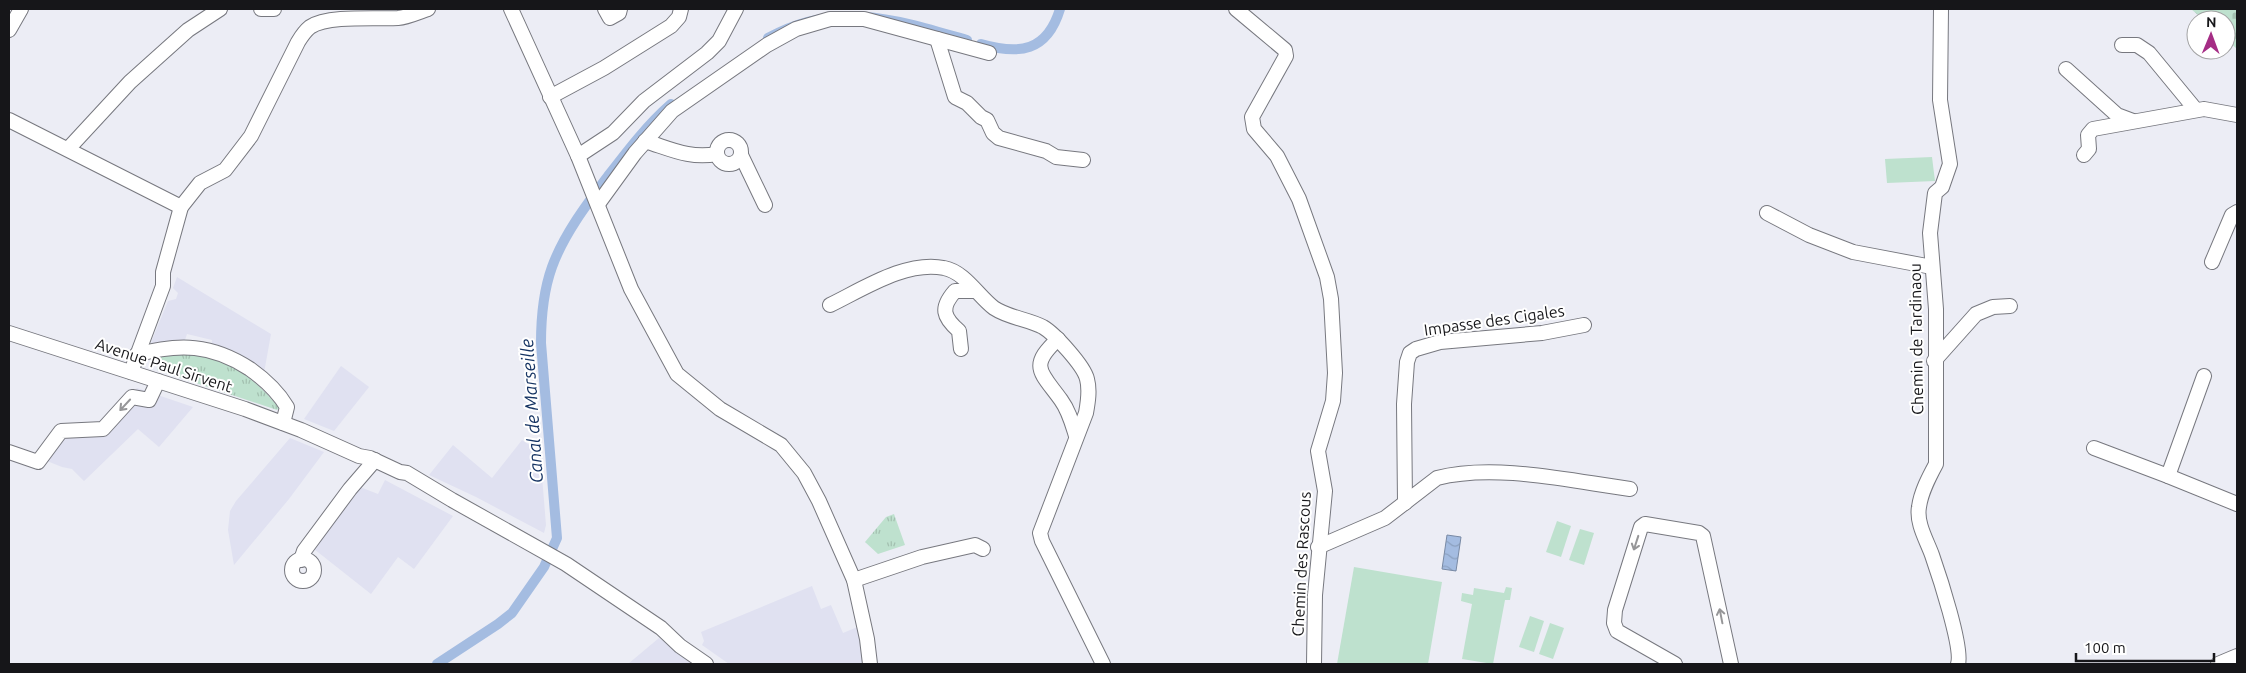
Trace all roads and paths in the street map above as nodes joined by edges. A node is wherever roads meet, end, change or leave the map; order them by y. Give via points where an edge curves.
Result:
1 (20, 9) edge
2 (220, 9) edge
3 (261, 9) edge
4 (274, 9) edge
5 (428, 9) edge
6 (511, 9) edge
7 (605, 9) edge
8 (620, 9) edge
9 (681, 9) edge
10 (736, 9) edge
11 (1236, 9) edge
12 (1941, 9) edge
13 (9, 30) edge
14 (938, 39) junction
15 (2122, 44) dead end
16 (989, 53) dead end
17 (2066, 69) dead end
18 (550, 97) junction
19 (2196, 110) junction
20 (2237, 115) edge
21 (9, 120) edge
22 (2133, 122) junction
23 (645, 141) junction
24 (68, 149) junction
25 (717, 154) junction
26 (741, 155) junction
27 (2084, 155) dead end
28 (578, 156) junction
29 (1083, 160) dead end
30 (596, 198) junction
31 (765, 204) dead end
32 (181, 207) junction
33 (2237, 212) edge
34 (1767, 213) dead end
35 (2212, 262) dead end
36 (1932, 267) junction
37 (974, 291) junction
38 (830, 305) dead end
39 (2010, 306) dead end
40 (1584, 324) dead end
41 (9, 332) edge
42 (1058, 339) junction
43 (961, 349) dead end
44 (136, 355) junction
45 (1934, 361) junction
46 (131, 372) junction
47 (2204, 376) dead end
48 (158, 381) junction
49 (283, 423) junction
50 (1076, 436) junction
51 (2094, 448) dead end
52 (9, 452) edge
53 (372, 459) junction
54 (2168, 476) junction
55 (1630, 489) dead end
56 (1405, 503) junction
57 (2237, 504) edge
58 (1318, 547) junction
59 (984, 549) dead end
60 (304, 560) dead end
61 (854, 580) junction
62 (672, 637) junction
63 (2237, 656) edge
64 (706, 664) edge
65 (717, 664) edge
66 (870, 664) edge
67 (1103, 664) edge
68 (1314, 664) edge
69 (1676, 664) edge
70 (1731, 664) edge
71 (1958, 664) edge
72 (2218, 664) edge

1 - 13 street
2 - 24 street via 188,30 130,82
3 - 4 street
5 - 32 street via 400,18 340,20 311,27 298,42 251,136 225,170 200,183
6 - 18 street
7 - 8 street via 610,18
9 - 18 street via 671,26
10 - 28 street via 713,47 644,101 613,133
11 - 58 street, Chemin des Rascous via 1285,50 1286,56 1252,118 1254,129 1277,156 1299,199 1327,277 1331,298 1335,373 1333,401 1318,451 1325,491
12 - 36 street, Chemin de Tardinaou via 1940,100 1950,164 1942,187 1935,193 1930,233
14 - 16 street
14 - 23 street via 876,21 852,18 830,19 796,29 767,45 672,111
14 - 29 street via 955,97 987,120 993,133 999,138 1046,151 1056,157
15 - 19 street via 2137,45 2148,53
17 - 22 street via 2117,115
18 - 28 street
19 - 20 street via 2210,109
19 - 22 street
21 - 24 street
22 - 27 street via 2093,129 2088,135 2089,149
23 - 25 street via 691,155
23 - 30 street
24 - 32 street
25 - 26 street via 723,163 730,165
25 - 26 street via 719,145 730,140 738,143
26 - 31 street
28 - 30 street
30 - 61 street via 631,289 677,374 720,409 781,445 793,458 819,501
32 - 44 street via 163,286
33 - 35 street via 2232,215
34 - 36 street via 1809,235 1853,252
36 - 45 street, Chemin de Tardinaou via 1936,309
37 - 38 street via 966,280 945,268 907,270
37 - 42 street via 995,309 1043,327
37 - 43 street via 955,291 946,301 945,312 959,331
39 - 45 street via 1993,307 1976,314
40 - 56 street, Impasse des Cigales via 1542,333 1440,342 1410,353 1404,404
41 - 46 street, Avenue Paul Sirvent
42 - 50 street via 1087,377 1089,398
42 - 50 street via 1044,351 1042,375 1069,414
44 - 46 street
44 - 49 street via 191,347 227,356 255,373 282,398 287,407
45 - 71 street, Chemin de Tardinaou via 1936,464 1918,508 1957,645
46 - 48 street, Avenue Paul Sirvent
47 - 54 street
48 - 49 street, Avenue Paul Sirvent
48 -> 52 street via 149,400 132,397 103,429 61,431 38,462
49 - 53 street, Avenue Paul Sirvent via 355,448
50 - 67 street via 1040,533
51 - 54 street
53 - 60 street via 304,551
53 - 62 street, Avenue Paul Sirvent via 411,475 550,555 610,592
54 - 57 street
55 - 56 street via 1499,472 1437,478
56 - 58 street via 1384,518
58 - 68 street, Chemin des Rascous
59 - 61 street via 975,545 922,557
61 - 66 street
62 - 64 street
62 - 65 street via 687,642
63 - 72 street
70 -> 69 street via 1703,536 1645,524 1641,527 1615,610 1614,623 1617,631

